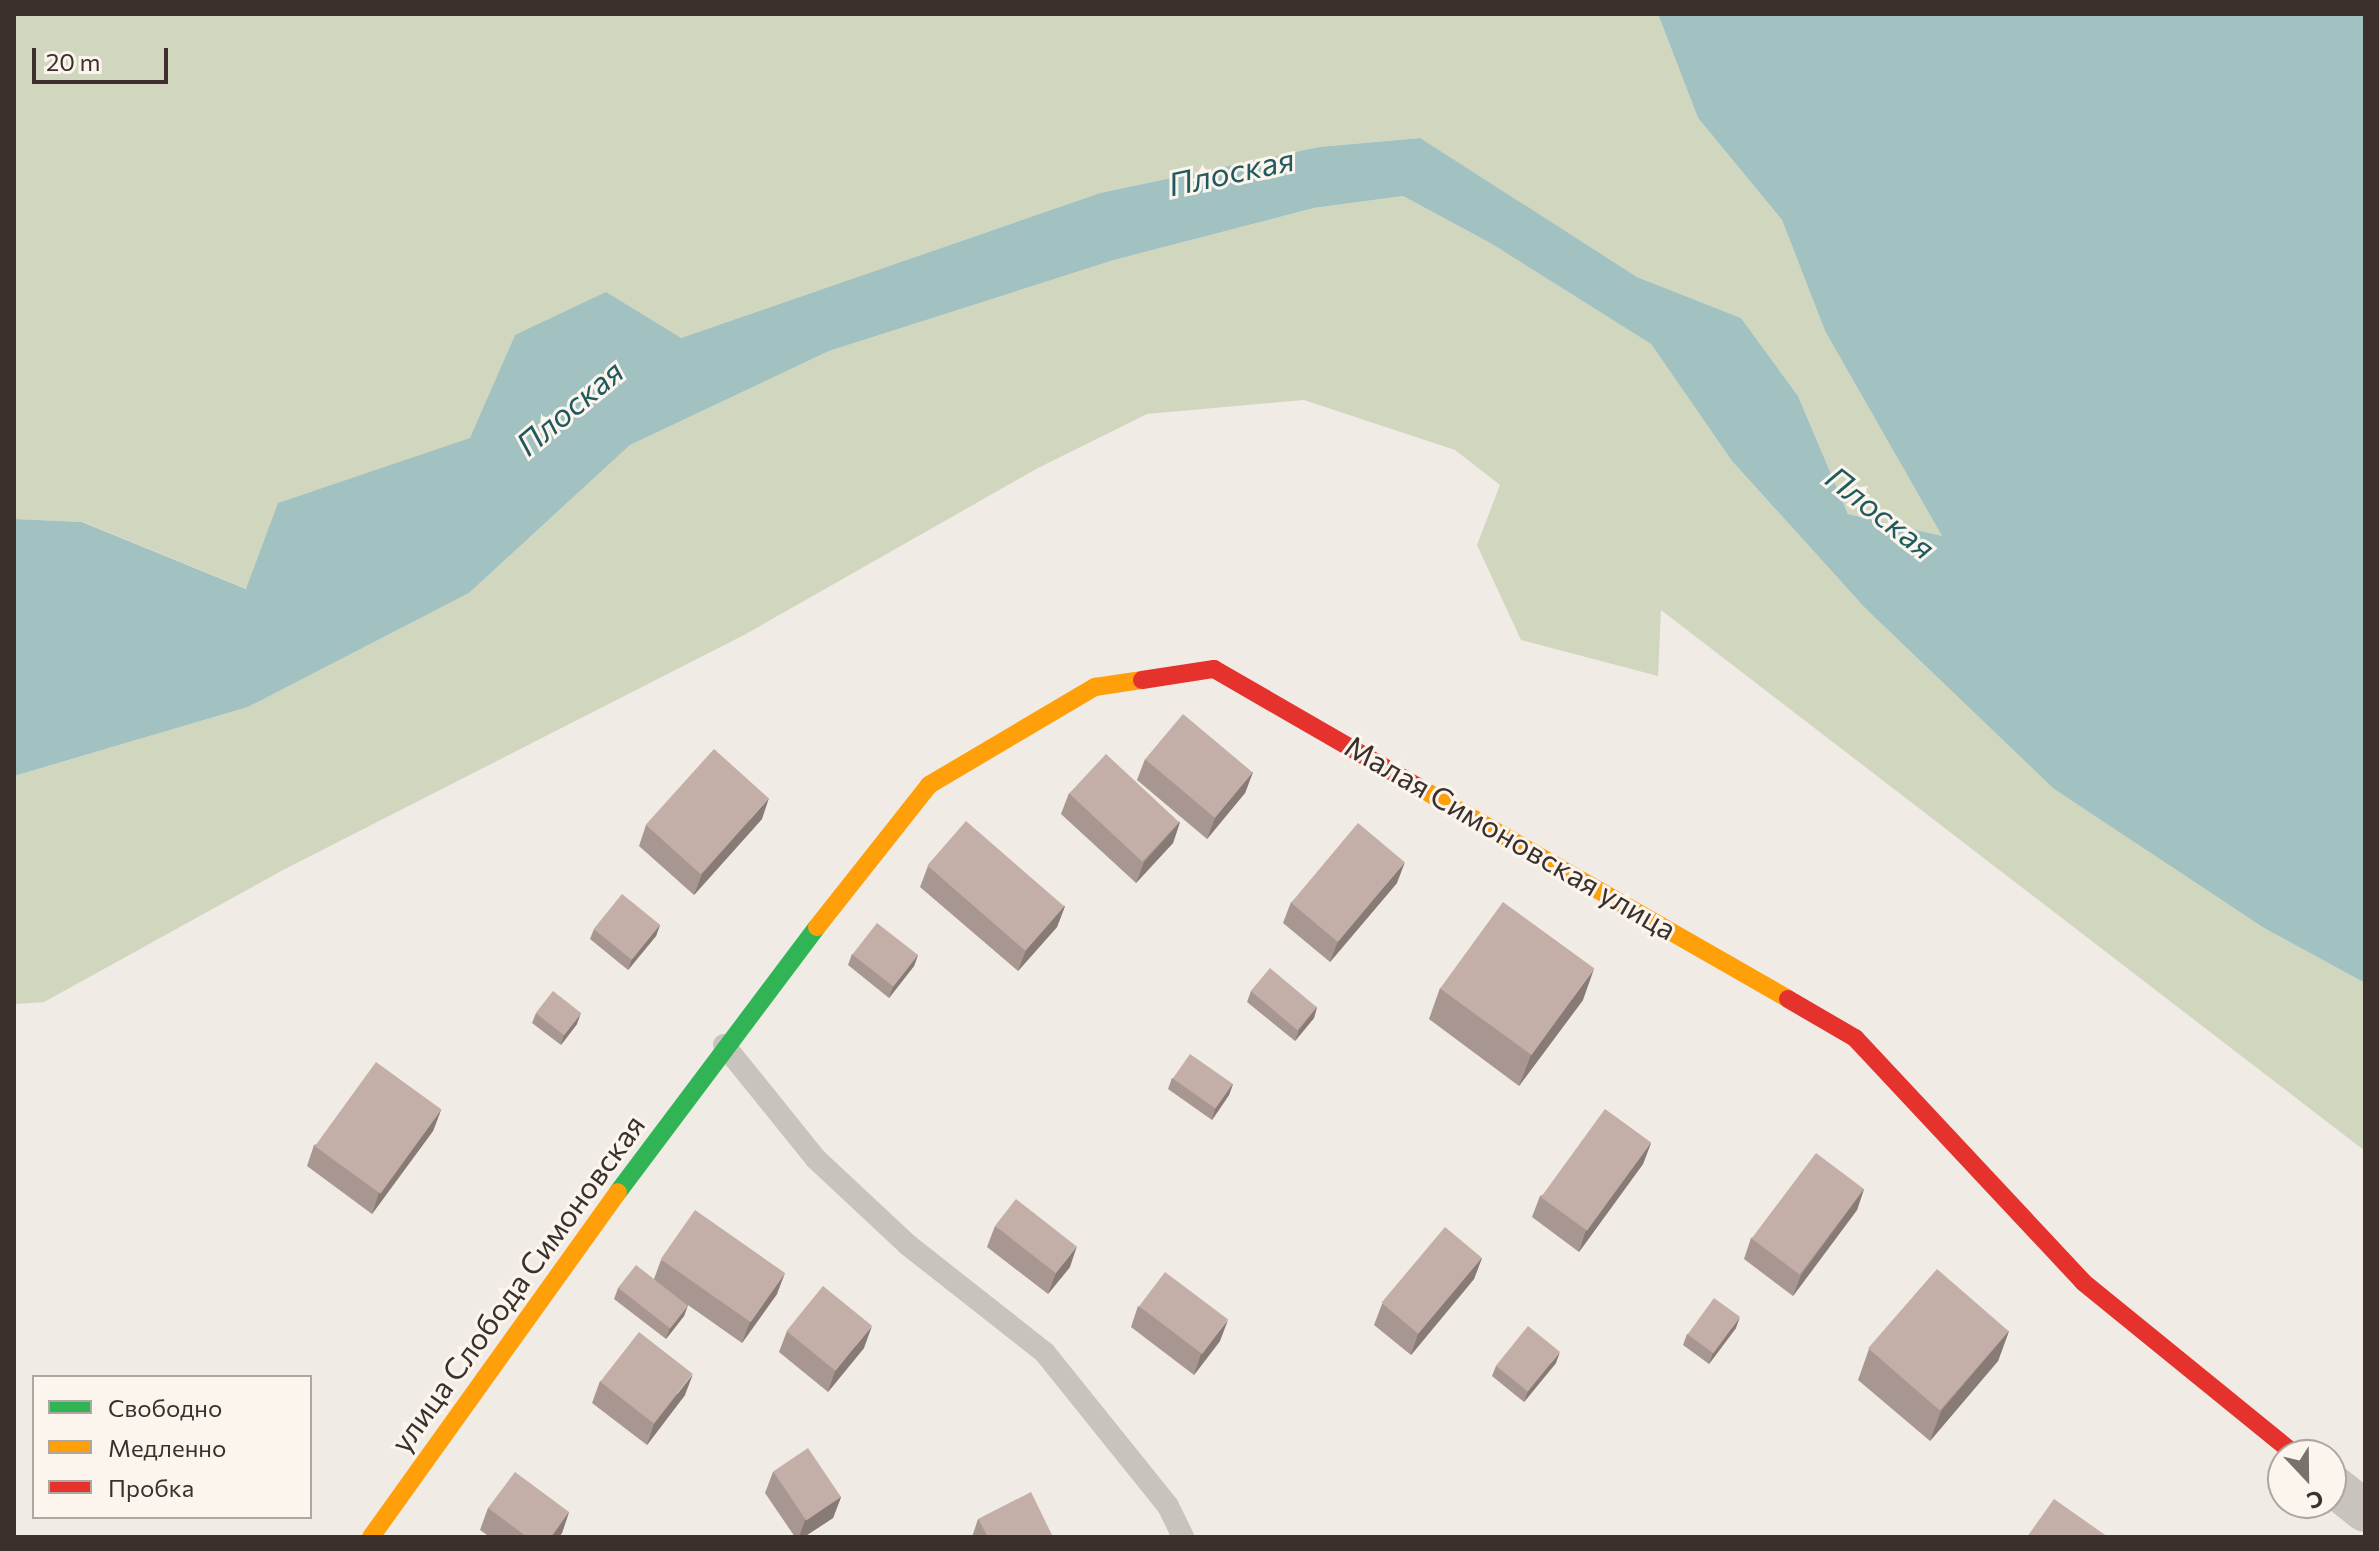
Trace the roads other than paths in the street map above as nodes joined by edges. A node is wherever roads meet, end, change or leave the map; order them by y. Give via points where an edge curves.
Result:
1 (718, 1053) junction
2 (2276, 1439) edge
3 (2347, 1497) edge
4 (2365, 1511) edge
5 (371, 1537) edge
6 (1183, 1537) edge

1 - 2 street, Малая Симоновская улица via 929,785 1095,687 1214,669 1855,1038 2083,1282
1 - 5 street, улица Слобода Симоновская
1 - 6 lane via 816,1159 908,1245 1045,1353 1168,1506
3 - 4 street

